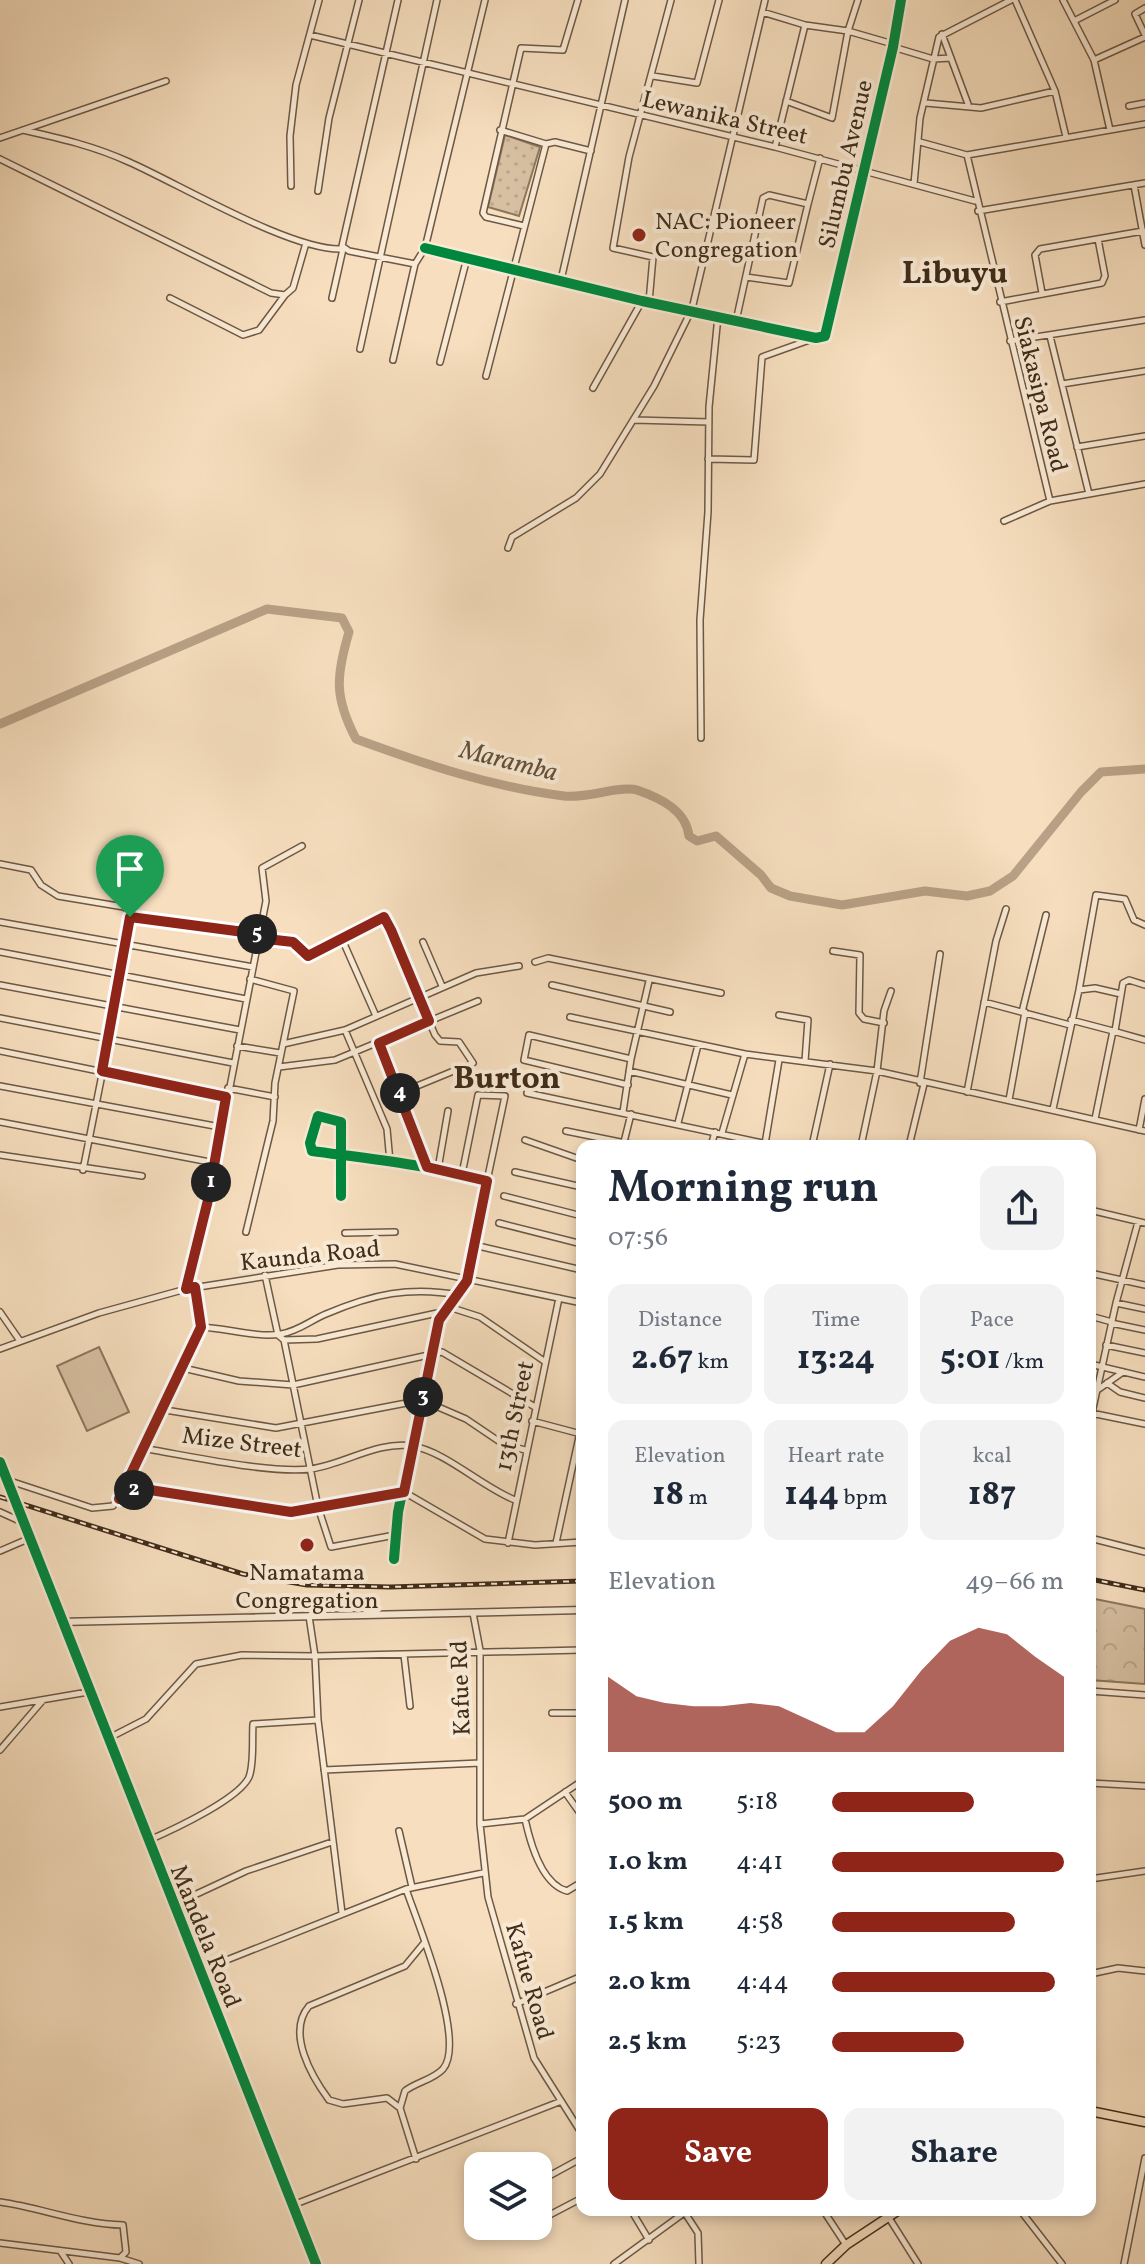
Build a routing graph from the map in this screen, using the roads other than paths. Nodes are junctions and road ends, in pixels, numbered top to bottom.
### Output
1 (319, 0) edge
2 (359, 0) edge
3 (398, 0) edge
4 (437, 0) edge
5 (485, 0) edge
6 (578, 0) edge
7 (625, 0) edge
8 (671, 0) edge
9 (765, 0) edge
10 (858, 0) edge
11 (901, 0) edge
12 (1013, 0) edge
13 (1063, 0) edge
14 (1092, 0) edge
15 (1115, 0) edge
16 (716, 1) edge
17 (1145, 8) edge
18 (1097, 9) junction
19 (762, 12) junction
20 (1074, 21) junction
21 (805, 25) junction
22 (848, 31) junction
23 (942, 33) junction
24 (310, 35) junction
25 (1145, 36) edge
26 (349, 46) junction
27 (893, 46) junction
28 (387, 56) junction
29 (951, 58) junction
30 (933, 59) junction
31 (1094, 60) junction
32 (423, 64) junction
33 (466, 74) junction
34 (653, 76) junction
35 (166, 81) dead end
36 (511, 86) junction
37 (1055, 91) junction
38 (786, 101) junction
39 (926, 103) junction
40 (1145, 103) edge
41 (968, 104) junction
42 (601, 106) junction
43 (1129, 106) dead end
44 (642, 116) junction
45 (1145, 124) edge
46 (23, 130) junction
47 (500, 130) junction
48 (1110, 130) junction
49 (1066, 137) junction
50 (0, 138) edge
51 (731, 138) junction
52 (920, 142) junction
53 (546, 144) junction
54 (775, 147) junction
55 (591, 151) junction
56 (967, 155) junction
57 (820, 158) junction
58 (0, 159) edge
59 (863, 170) junction
60 (1145, 183) edge
61 (914, 184) junction
62 (1134, 185) junction
63 (291, 186) dead end
64 (318, 191) dead end
65 (975, 201) junction
66 (808, 204) junction
67 (978, 211) junction
68 (524, 226) junction
69 (1143, 231) junction
70 (1098, 239) junction
71 (306, 243) junction
72 (1145, 245) edge
73 (425, 248) junction
74 (343, 249) junction
75 (380, 257) junction
76 (467, 258) junction
77 (415, 264) junction
78 (515, 267) junction
79 (746, 277) junction
80 (561, 280) junction
81 (1042, 293) junction
82 (285, 295) junction
83 (170, 298) dead end
84 (332, 298) dead end
85 (645, 301) junction
86 (1000, 302) junction
87 (692, 309) junction
88 (718, 316) junction
89 (1145, 320) edge
90 (736, 321) junction
91 (1050, 336) junction
92 (816, 338) junction
93 (1010, 341) junction
94 (360, 349) dead end
95 (393, 360) dead end
96 (440, 362) dead end
97 (1145, 371) edge
98 (486, 376) dead end
99 (1062, 384) junction
100 (593, 388) dead end
101 (633, 419) junction
102 (709, 422) junction
103 (1145, 436) edge
104 (1077, 447) junction
105 (708, 459) junction
106 (1145, 484) edge
107 (1089, 494) junction
108 (1050, 501) junction
109 (1004, 521) dead end
110 (508, 548) dead end
111 (701, 738) dead end
112 (302, 846) dead end
113 (0, 864) edge
114 (1006, 909) dead end
115 (1046, 915) dead end
116 (130, 917) junction
117 (0, 922) edge
118 (1145, 925) edge
119 (259, 936) junction
120 (342, 939) junction
121 (423, 942) dead end
122 (128, 944) junction
123 (833, 951) dead end
124 (0, 952) edge
125 (940, 954) dead end
126 (535, 962) dead end
127 (519, 966) dead end
128 (253, 967) junction
129 (122, 974) junction
130 (250, 979) junction
131 (649, 981) junction
132 (0, 985) edge
133 (552, 985) dead end
134 (1145, 985) edge
135 (442, 986) junction
136 (1079, 990) junction
137 (891, 991) dead end
138 (721, 993) dead end
139 (1121, 994) junction
140 (419, 997) junction
141 (246, 999) junction
142 (478, 1001) dead end
143 (984, 1002) junction
144 (115, 1007) junction
145 (643, 1007) junction
146 (670, 1012) dead end
147 (1023, 1012) junction
148 (779, 1015) dead end
149 (376, 1016) junction
150 (570, 1017) dead end
151 (0, 1018) edge
152 (429, 1021) junction
153 (1070, 1022) junction
154 (884, 1023) junction
155 (240, 1030) junction
156 (345, 1030) junction
157 (1114, 1031) junction
158 (638, 1032) junction
159 (110, 1040) junction
160 (1145, 1040) edge
161 (379, 1043) junction
162 (283, 1044) junction
163 (698, 1045) junction
164 (237, 1046) junction
165 (0, 1051) edge
166 (280, 1053) junction
167 (354, 1053) junction
168 (745, 1054) junction
169 (631, 1059) junction
170 (779, 1060) junction
171 (805, 1061) junction
172 (233, 1063) junction
173 (830, 1064) junction
174 (279, 1067) junction
175 (102, 1071) junction
176 (629, 1071) junction
177 (877, 1071) junction
178 (686, 1083) junction
179 (922, 1084) junction
180 (628, 1085) junction
181 (0, 1086) edge
182 (228, 1088) junction
183 (967, 1092) junction
184 (400, 1093) junction
185 (527, 1093) dead end
186 (732, 1095) junction
187 (226, 1097) junction
188 (275, 1097) junction
189 (1145, 1099) edge
190 (1009, 1100) junction
191 (96, 1104) junction
192 (1053, 1109) junction
193 (448, 1111) dead end
194 (623, 1112) junction
195 (631, 1114) junction
196 (1095, 1119) junction
197 (0, 1122) edge
198 (678, 1123) junction
199 (220, 1127) junction
200 (566, 1131) dead end
201 (1142, 1131) edge
202 (718, 1133) junction
203 (89, 1138) junction
204 (525, 1140) dead end
205 (606, 1140) edge
206 (625, 1140) edge
207 (714, 1140) edge
208 (748, 1140) edge
209 (766, 1140) edge
210 (813, 1140) edge
211 (862, 1140) edge
212 (910, 1140) edge
213 (0, 1155) edge
214 (339, 1156) junction
215 (576, 1158) edge
216 (390, 1162) junction
217 (215, 1163) junction
218 (427, 1167) junction
219 (438, 1169) junction
220 (83, 1170) junction
221 (515, 1172) dead end
222 (461, 1175) junction
223 (142, 1176) dead end
224 (487, 1181) junction
225 (576, 1186) edge
226 (341, 1196) dead end
227 (504, 1196) dead end
228 (1096, 1212) edge
229 (576, 1214) edge
230 (499, 1223) dead end
231 (1142, 1223) edge
232 (246, 1232) dead end
233 (395, 1232) dead end
234 (345, 1233) dead end
235 (576, 1242) edge
236 (474, 1245) junction
237 (576, 1269) edge
238 (1096, 1274) edge
239 (265, 1275) junction
240 (1122, 1280) junction
241 (467, 1281) junction
242 (1145, 1285) edge
243 (195, 1287) junction
244 (186, 1289) junction
245 (459, 1295) junction
246 (559, 1298) junction
247 (576, 1302) edge
248 (1116, 1303) junction
249 (449, 1307) junction
250 (1145, 1309) edge
251 (0, 1312) edge
252 (442, 1312) junction
253 (1096, 1318) edge
254 (1111, 1323) junction
255 (201, 1327) junction
256 (1145, 1330) edge
257 (278, 1335) junction
258 (284, 1340) junction
259 (20, 1341) junction
260 (1106, 1345) junction
261 (0, 1349) edge
262 (432, 1352) junction
263 (1145, 1353) edge
264 (544, 1361) junction
265 (1096, 1366) edge
266 (1101, 1367) junction
267 (183, 1368) junction
268 (1123, 1372) junction
269 (1145, 1377) edge
270 (1107, 1383) junction
271 (293, 1385) junction
272 (1096, 1392) joint
273 (1145, 1398) edge
274 (422, 1400) junction
275 (535, 1407) junction
276 (159, 1409) junction
277 (1096, 1414) edge
278 (532, 1421) junction
279 (1145, 1424) edge
280 (301, 1425) junction
281 (576, 1433) edge
282 (411, 1445) junction
283 (141, 1448) junction
284 (525, 1450) junction
285 (576, 1456) edge
286 (0, 1462) edge
287 (311, 1469) junction
288 (7, 1480) junction
289 (404, 1492) junction
290 (119, 1499) junction
291 (515, 1500) junction
292 (318, 1507) junction
293 (0, 1512) edge
294 (22, 1522) junction
295 (395, 1535) junction
296 (28, 1539) junction
297 (1096, 1540) edge
298 (576, 1542) edge
299 (508, 1543) junction
300 (556, 1543) junction
301 (0, 1551) edge
302 (1145, 1552) edge
303 (394, 1559) dead end
304 (576, 1610) edge
305 (473, 1613) junction
306 (309, 1616) junction
307 (60, 1622) junction
308 (480, 1650) junction
309 (576, 1650) edge
310 (404, 1655) junction
311 (315, 1656) junction
312 (1096, 1691) edge
313 (88, 1692) junction
314 (1145, 1695) edge
315 (44, 1700) junction
316 (410, 1706) dead end
317 (0, 1707) edge
318 (552, 1713) dead end
319 (576, 1713) edge
320 (318, 1720) junction
321 (107, 1739) junction
322 (0, 1750) edge
323 (480, 1763) junction
324 (324, 1770) junction
325 (1096, 1783) edge
326 (576, 1785) edge
327 (1145, 1786) edge
328 (565, 1792) junction
329 (576, 1808) edge
330 (525, 1819) junction
331 (480, 1824) junction
332 (399, 1831) dead end
333 (147, 1841) junction
334 (332, 1842) junction
335 (1145, 1871) edge
336 (483, 1873) junction
337 (1096, 1878) edge
338 (576, 1886) edge
339 (409, 1888) junction
340 (173, 1905) junction
341 (342, 1913) junction
342 (424, 1943) junction
343 (199, 1971) junction
344 (1145, 1971) edge
345 (1096, 1973) edge
346 (576, 1979) edge
347 (516, 2004) junction
348 (559, 2102) junction
349 (400, 2108) junction
350 (1096, 2112) edge
351 (1145, 2122) edge
352 (576, 2126) edge
353 (1145, 2158) edge
354 (416, 2159) junction
355 (576, 2161) edge
356 (552, 2174) edge
357 (576, 2201) edge
358 (0, 2202) edge
359 (293, 2205) junction
360 (1135, 2210) junction
361 (1145, 2212) edge
362 (552, 2214) edge
363 (635, 2216) edge
364 (681, 2216) edge
365 (688, 2216) edge
366 (827, 2216) edge
367 (1025, 2216) edge
368 (888, 2217) joint
369 (649, 2240) junction
370 (0, 2243) edge
371 (846, 2245) junction
372 (61, 2252) junction
373 (120, 2258) junction
374 (69, 2264) edge
375 (139, 2264) edge
376 (316, 2264) edge
377 (614, 2264) edge
378 (699, 2264) edge
379 (826, 2264) edge
380 (918, 2264) edge
381 (1062, 2264) edge
382 (1124, 2264) edge

1 - 24 street
2 - 26 street
3 - 28 street
4 - 32 street
5 - 33 street
6 - 36 street
7 - 42 street
8 - 34 street
9 - 19 street
10 - 22 street
11 - 27 street, Silumbu Avenue
12 - 23 street
12 - 37 street
13 - 20 street
14 - 18 street
15 - 18 street
16 - 34 street
17 - 25 street
18 - 20 street
19 - 21 street
19 - 51 street
20 - 31 street
21 - 22 street
21 - 38 street
22 - 27 street
22 - 38 street
23 - 29 street
23 - 30 street
24 - 26 street, Lewanika Street
24 - 63 street
25 - 31 street
26 - 28 street, Lewanika Street
26 - 64 street
27 - 30 street
27 - 59 street, Silumbu Avenue
28 - 32 street, Lewanika Street
28 - 74 street
29 - 30 street
29 - 41 street
30 - 39 street
31 - 48 street
32 - 33 street, Lewanika Street
32 - 75 street
33 - 36 street, Lewanika Street
33 - 73 street
34 - 44 street
35 - 46 street
36 - 42 street, Lewanika Street
36 - 47 street
37 - 41 street
37 - 49 street
38 - 54 street
39 - 41 street
39 - 52 street
40 - 43 street
42 - 44 street, Lewanika Street
42 - 55 street
44 - 51 street, Lewanika Street
44 - 85 street
45 - 48 street
46 - 50 street
46 - 71 street
47 - 53 street
47 - 68 street
48 - 49 street
49 - 56 street
51 - 54 street, Lewanika Street
51 - 87 street
52 - 56 street
52 - 61 street
53 - 55 street
53 - 68 street
54 - 57 street, Lewanika Street
55 - 80 street
56 - 65 street, Siakasipa Road
57 - 59 street, Lewanika Street
57 - 66 street
58 - 82 street
59 - 61 street, Lewanika Street
59 - 92 street, Silumbu Avenue
60 - 62 street
61 - 65 street, Lewanika Street
62 - 67 street
62 - 69 street
65 - 67 street, Siakasipa Road
66 - 79 street
66 - 79 street
67 - 86 street, Siakasipa Road
68 - 78 street
69 - 70 street
69 - 72 street
70 - 81 street
70 - 81 street
71 - 74 street
71 - 82 street
73 - 76 street
73 - 77 street
74 - 75 street
74 - 84 street
75 - 77 street
75 - 94 street
76 - 78 street
76 - 96 street
77 - 95 street
78 - 80 street
78 - 98 street
79 - 90 street
80 - 85 street
81 - 86 street
82 - 83 street
85 - 87 street
85 - 100 street
86 - 93 street, Siakasipa Road
87 - 88 street
87 - 101 street
88 - 90 street
88 - 102 street
89 - 91 street
90 - 92 street
91 - 93 street
91 - 99 street
92 - 105 street
93 - 108 street, Siakasipa Road
97 - 99 street
99 - 104 street
101 - 102 street
101 - 110 street
102 - 105 street
103 - 104 street
104 - 107 street
105 - 111 street
106 - 107 street
107 - 108 street
108 - 109 street
112 - 119 street
113 - 116 street
114 - 143 street
115 - 147 street
116 - 119 street
116 - 122 street
117 - 122 street
118 - 136 street
119 - 120 street
119 - 128 street
120 - 140 street
120 - 149 street
121 - 135 street
122 - 128 street
122 - 129 street
123 - 154 street
124 - 129 street
125 - 179 street
126 - 131 street
127 - 135 street
128 - 130 street
129 - 141 street
129 - 144 street
130 - 141 street
130 - 162 street
131 - 138 street
131 - 145 street
132 - 144 street
133 - 145 street
134 - 139 street
135 - 140 street
136 - 139 street
136 - 153 street
137 - 154 street
139 - 157 street
140 - 149 street
140 - 152 street
141 - 155 street
142 - 152 street
143 - 147 street
143 - 183 street
144 - 155 street
144 - 159 street
145 - 146 street
145 - 158 street
147 - 153 street
147 - 190 street
148 - 171 street
149 - 156 street
150 - 158 street
151 - 159 street
152 - 161 street
152 - 184 street
153 - 157 street
153 - 192 street
154 - 177 street
155 - 164 street
156 - 162 street
156 - 167 street
157 - 160 street
157 - 196 street
158 - 163 street
158 - 169 street
159 - 172 street
159 - 175 street
161 - 167 street
161 - 184 street
162 - 166 street
163 - 168 street
163 - 178 street
164 - 166 street
164 - 172 street
165 - 175 street
166 - 174 street
167 - 174 street
167 - 216 street
168 - 170 street
168 - 186 street
169 - 176 street
169 - 180 street
170 - 171 street
170 - 209 street
171 - 173 street
172 - 182 street
173 - 177 street
173 - 210 street
174 - 188 street
175 - 187 street
175 - 191 street
176 - 178 street
176 - 180 street
177 - 179 street
177 - 211 street
178 - 186 street
178 - 198 street
179 - 183 street
179 - 212 street
180 - 194 street
181 - 191 street
182 - 187 street
182 - 188 street
183 - 190 street
184 - 218 street
185 - 194 street
186 - 202 street
187 - 199 street
188 - 232 street
189 - 201 street
190 - 192 street
191 - 199 street
191 - 203 street
192 - 196 street
193 - 219 street
194 - 195 street
195 - 198 street
195 - 206 street
196 - 201 street
197 - 203 street
198 - 202 street
199 - 217 street
200 - 205 street
202 - 207 street
202 - 208 street
203 - 217 street
203 - 220 street
204 - 215 street
213 - 220 street
214 - 214 street
214 - 216 street
214 - 226 street
216 - 218 street
217 - 244 street
218 - 219 street
219 - 222 street
220 - 223 street
221 - 225 street
222 - 224 street
222 - 224 street
224 - 236 street
227 - 229 street
228 - 231 street
230 - 235 street
231 - 240 street
233 - 234 street
236 - 237 street
236 - 241 street
238 - 240 street
239 - 241 street, Kaunda Road
239 - 243 street, Kaunda Road
239 - 257 street
240 - 242 street
240 - 248 street
241 - 245 street
241 - 246 street, Kaunda Road
243 - 244 street, Kaunda Road
243 - 255 street
244 - 259 street, Kaunda Road
245 - 249 street
245 - 257 street
246 - 247 street, Kaunda Road
246 - 264 street, 13th Street
248 - 250 street
248 - 254 street
249 - 252 street
249 - 264 street
251 - 259 street
252 - 258 street
252 - 262 street
253 - 254 street
254 - 256 street
254 - 260 street
255 - 257 street
255 - 267 street
257 - 258 street
258 - 271 street
259 - 261 street, Kaunda Road
260 - 263 street
260 - 266 street
262 - 271 street
262 - 274 street
262 - 275 street
264 - 275 street, 13th Street
265 - 266 street
266 - 268 street
266 - 272 street
267 - 271 street
267 - 276 street
268 - 269 street
268 - 270 street
270 - 272 street
270 - 273 street
271 - 280 street
274 - 280 street
274 - 282 street
274 - 284 street
275 - 278 street, 13th Street
276 - 280 street
276 - 283 street
277 - 279 street
278 - 281 street
278 - 284 street, 13th Street
280 - 287 street
282 - 287 street, Mize Street
282 - 289 street
282 - 291 street
283 - 287 street, Mize Street
283 - 290 street
284 - 291 street, 13th Street
285 - 300 street
286 - 288 street
287 - 292 street
288 - 290 street
288 - 294 street
289 - 292 street
289 - 295 street
289 - 299 street
290 - 292 street
291 - 299 street, 13th Street
292 - 295 street
293 - 294 street
294 - 296 street
295 - 303 street
296 - 301 street
296 - 307 street
297 - 302 street
298 - 300 street
299 - 300 street
304 - 305 street
305 - 306 street
305 - 308 street, Kafue Rd
306 - 307 street
306 - 311 street
307 - 313 street, Mandela Road
308 - 309 street
308 - 310 street
308 - 323 street, Kafue Rd
310 - 311 street
310 - 316 street
311 - 320 street
311 - 321 street
312 - 314 street
313 - 315 street
313 - 321 street, Mandela Road
315 - 317 street
315 - 322 street
318 - 319 street
320 - 324 street
320 - 333 street
321 - 333 street, Mandela Road
323 - 324 street
323 - 331 street, Kafue Rd
324 - 334 street
325 - 327 street
326 - 328 street
328 - 329 street
328 - 330 street
330 - 331 street
330 - 338 street
331 - 336 street, Kafue Road
332 - 339 street
333 - 340 street, Mandela Road
334 - 340 street
334 - 341 street
335 - 337 street
336 - 339 street
336 - 347 street, Kafue Road
339 - 341 street
339 - 342 street
340 - 343 street, Mandela Road
341 - 343 street
342 - 349 street
342 - 349 street
343 - 359 street, Mandela Road
344 - 345 street
346 - 347 street
347 - 348 street, Kafue Road
348 - 352 street, Kafue Road
348 - 354 street
349 - 354 street
350 - 351 highway
353 - 360 street
354 - 359 street
355 - 356 street
357 - 362 street
358 - 373 street
359 - 376 street, Mandela Road
360 - 361 street
360 - 382 street
363 - 369 street
364 - 369 street
365 - 378 street
366 - 371 street
367 - 381 street
368 - 371 highway
368 - 380 street
369 - 377 street
370 - 372 street
371 - 379 highway
372 - 373 street
372 - 374 street
373 - 375 street

